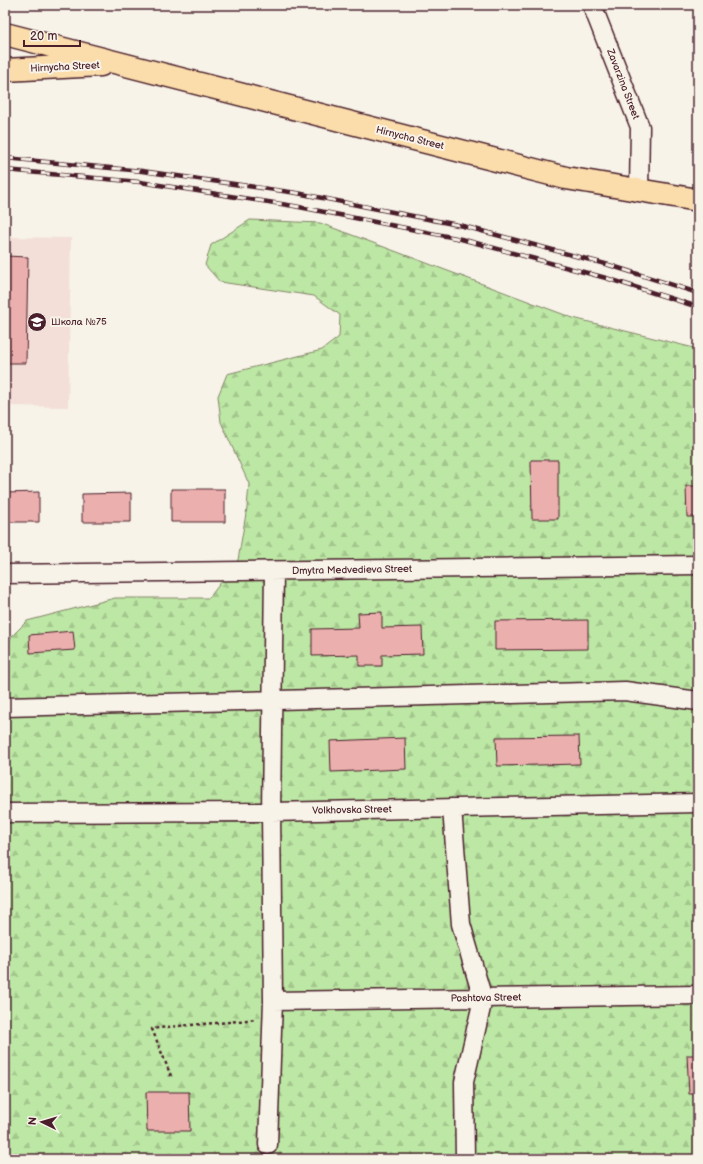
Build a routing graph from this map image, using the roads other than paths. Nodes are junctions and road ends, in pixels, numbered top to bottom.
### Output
1 (592, 5) edge
2 (5, 34) edge
3 (124, 64) junction
4 (5, 70) edge
5 (639, 191) junction
6 (698, 200) edge
7 (698, 565) edge
8 (274, 571) junction
9 (5, 574) edge
10 (272, 700) junction
11 (698, 701) edge
12 (5, 707) edge
13 (698, 803) edge
14 (452, 808) junction
15 (271, 812) junction
16 (5, 813) edge
17 (698, 995) edge
18 (483, 998) junction
19 (273, 1009) junction
20 (268, 1145) dead end
21 (465, 1159) edge

1 - 5 street, Zavarzina Street
2 - 3 main road, Hirnycha Street
3 - 4 main road, Hirnycha Street
3 - 5 main road, Hirnycha Street
5 - 6 main road, Hirnycha Street
7 - 8 street, Dmytra Medvedieva Street
8 - 9 street, Dmytra Medvedieva Street
8 - 10 street
10 - 11 street
10 - 12 street
10 - 15 street
13 - 14 street, Volkhovska Street
14 - 15 street, Volkhovska Street
14 - 18 street
15 - 16 street, Volkhovska Street
15 - 19 street
17 - 18 street, Poshtova Street
18 - 19 street, Poshtova Street
18 - 21 street
19 - 20 street

